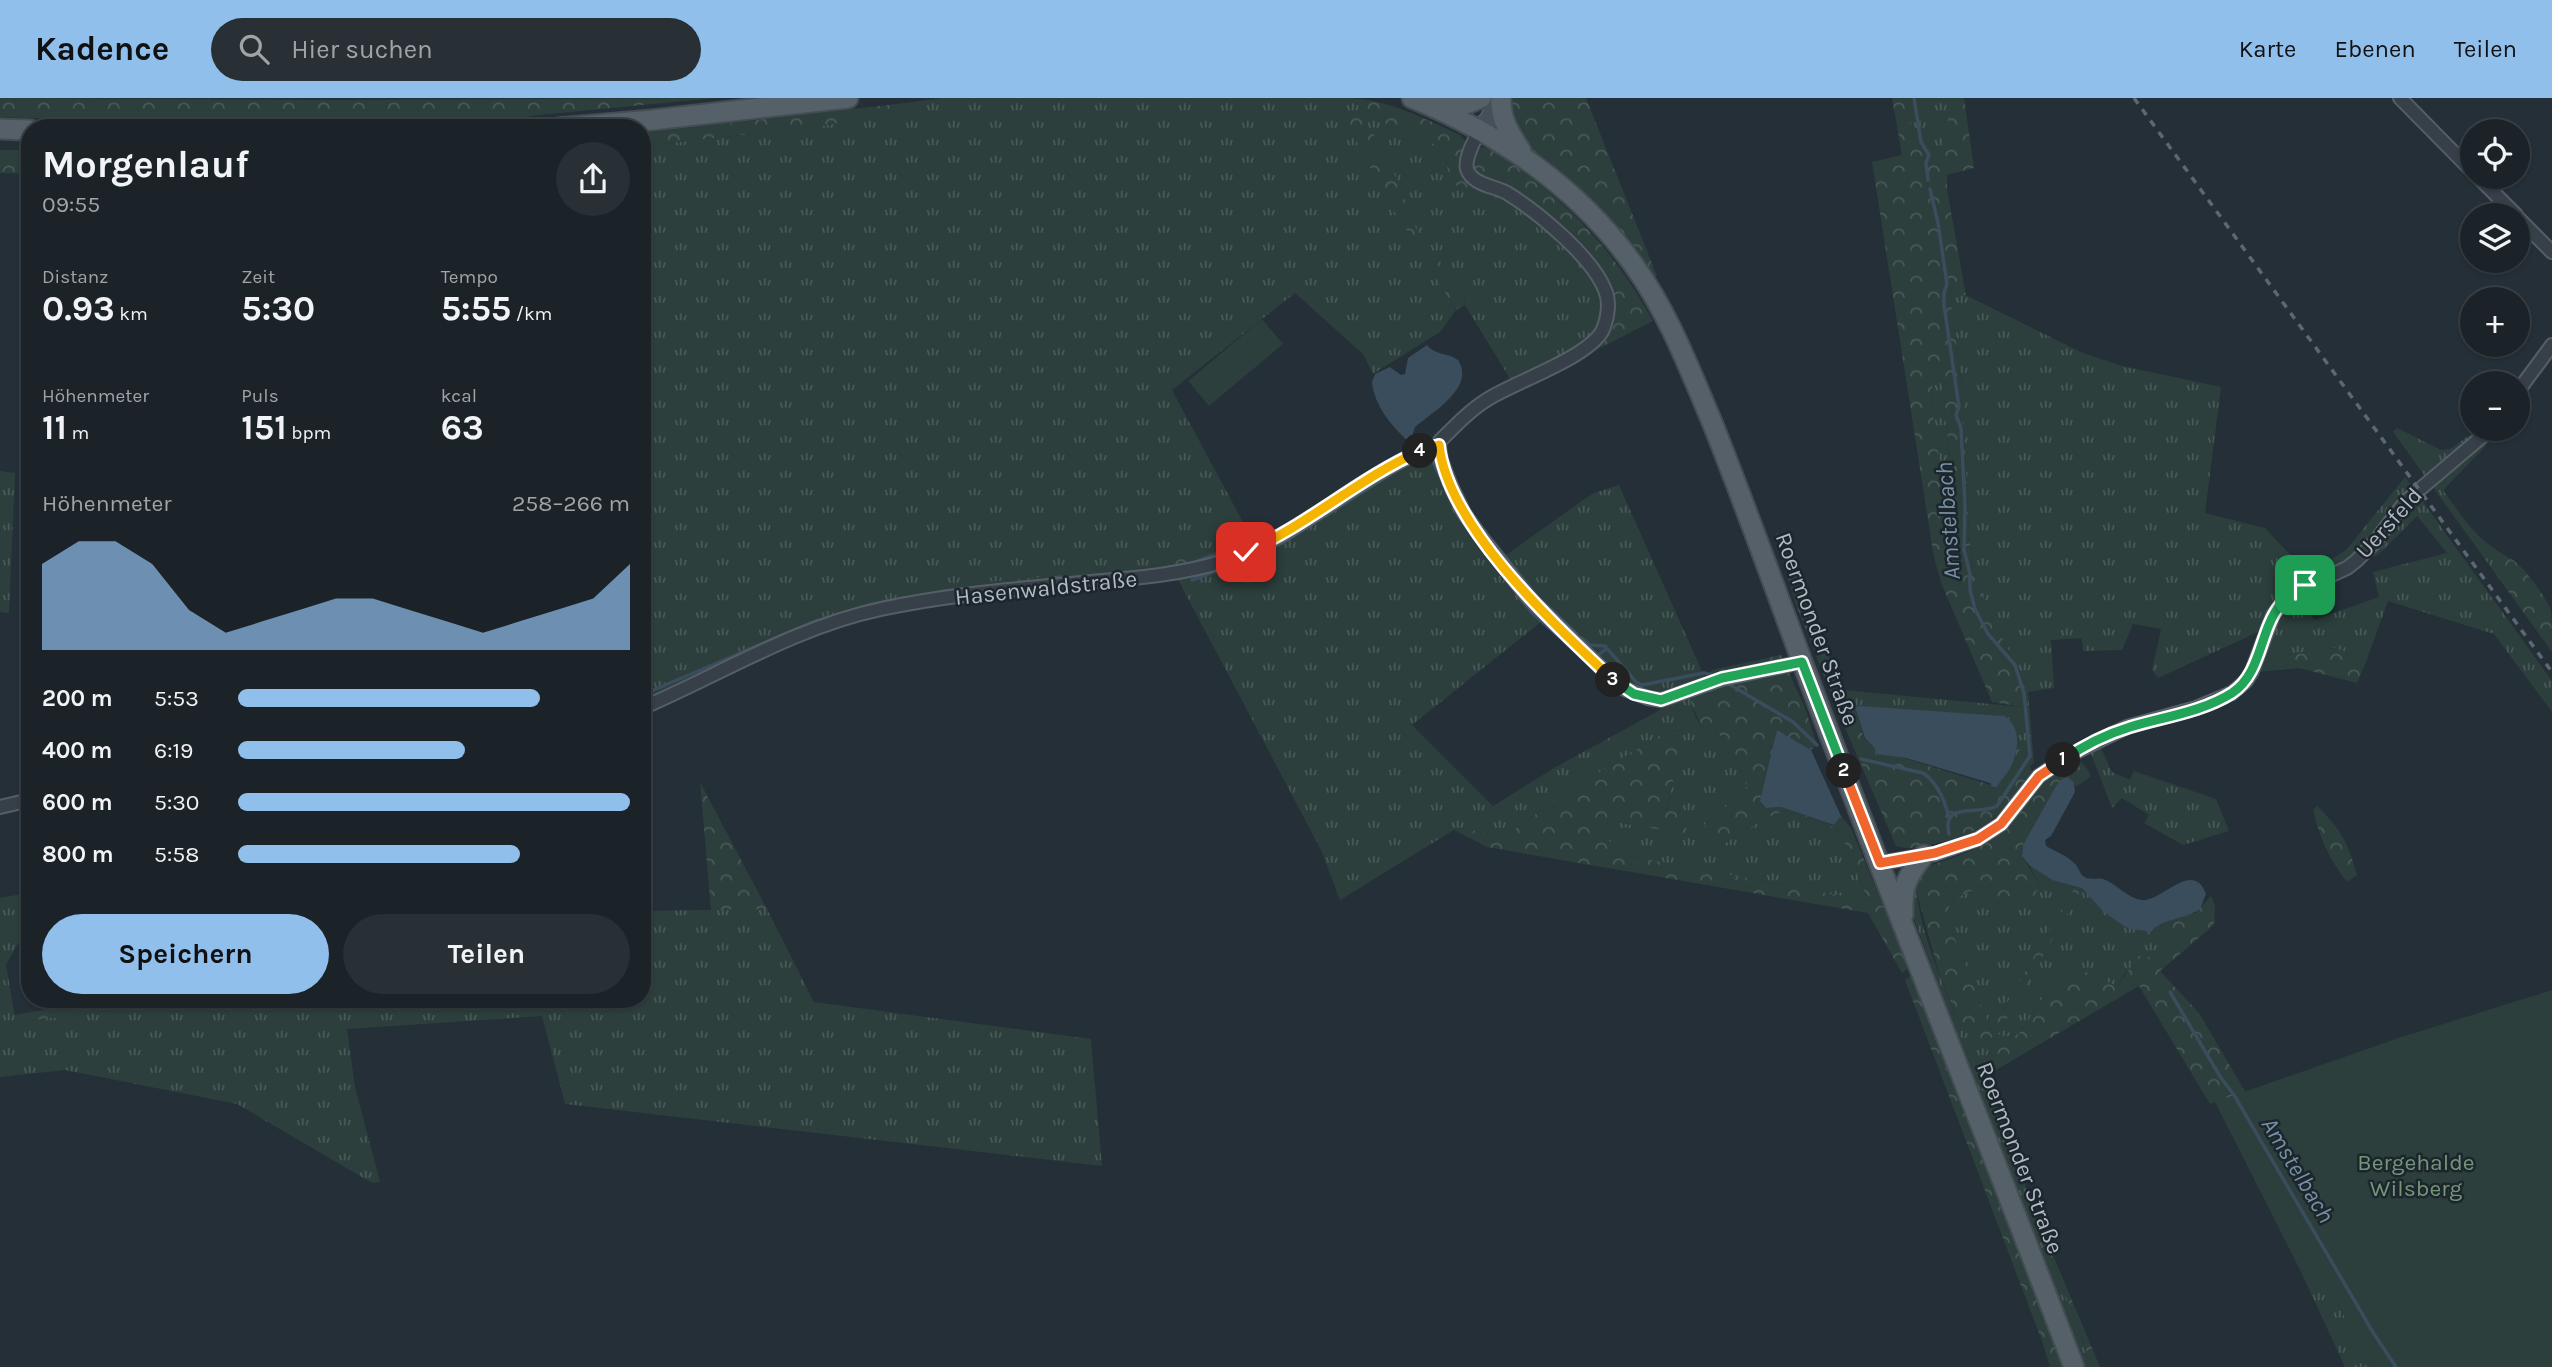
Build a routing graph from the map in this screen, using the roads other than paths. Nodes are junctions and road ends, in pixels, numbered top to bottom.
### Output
1 (848, 98) edge
2 (1412, 98) edge
3 (1481, 98) edge
4 (1488, 98) edge
5 (1500, 98) edge
6 (2400, 98) edge
7 (1435, 108) junction
8 (651, 121) edge
9 (0, 129) edge
10 (1479, 129) junction
11 (21, 130) edge
12 (1525, 158) junction
13 (2460, 159) edge
14 (2490, 189) edge
15 (2503, 203) edge
16 (2530, 230) edge
17 (2552, 252) edge
18 (2552, 345) edge
19 (2530, 375) edge
20 (2476, 441) edge
21 (1439, 445) junction
22 (1802, 662) junction
23 (651, 704) edge
24 (21, 802) edge
25 (0, 807) edge
26 (1924, 855) junction
27 (1880, 863) junction
28 (1903, 923) junction
29 (2074, 1367) edge

1 - 8 main road
2 - 7 main road, Roermonder Straße
3 - 7 main road
4 - 10 main road
5 - 10 main road
5 - 12 main road
6 - 13 street
7 - 10 main road, Roermonder Straße
9 - 11 main road
10 - 12 main road, Roermonder Straße
10 - 21 street
12 - 22 main road, Roermonder Straße
14 - 15 street
16 - 17 street
18 - 19 street
20 - 26 street, Uersfeld
21 - 22 street
21 - 23 street, Hasenwaldstraße
22 - 27 main road, Roermonder Straße
24 - 25 street
26 - 27 street, Uersfeld
26 - 28 main road
27 - 28 main road, Roermonder Straße
28 - 29 main road, Roermonder Straße

